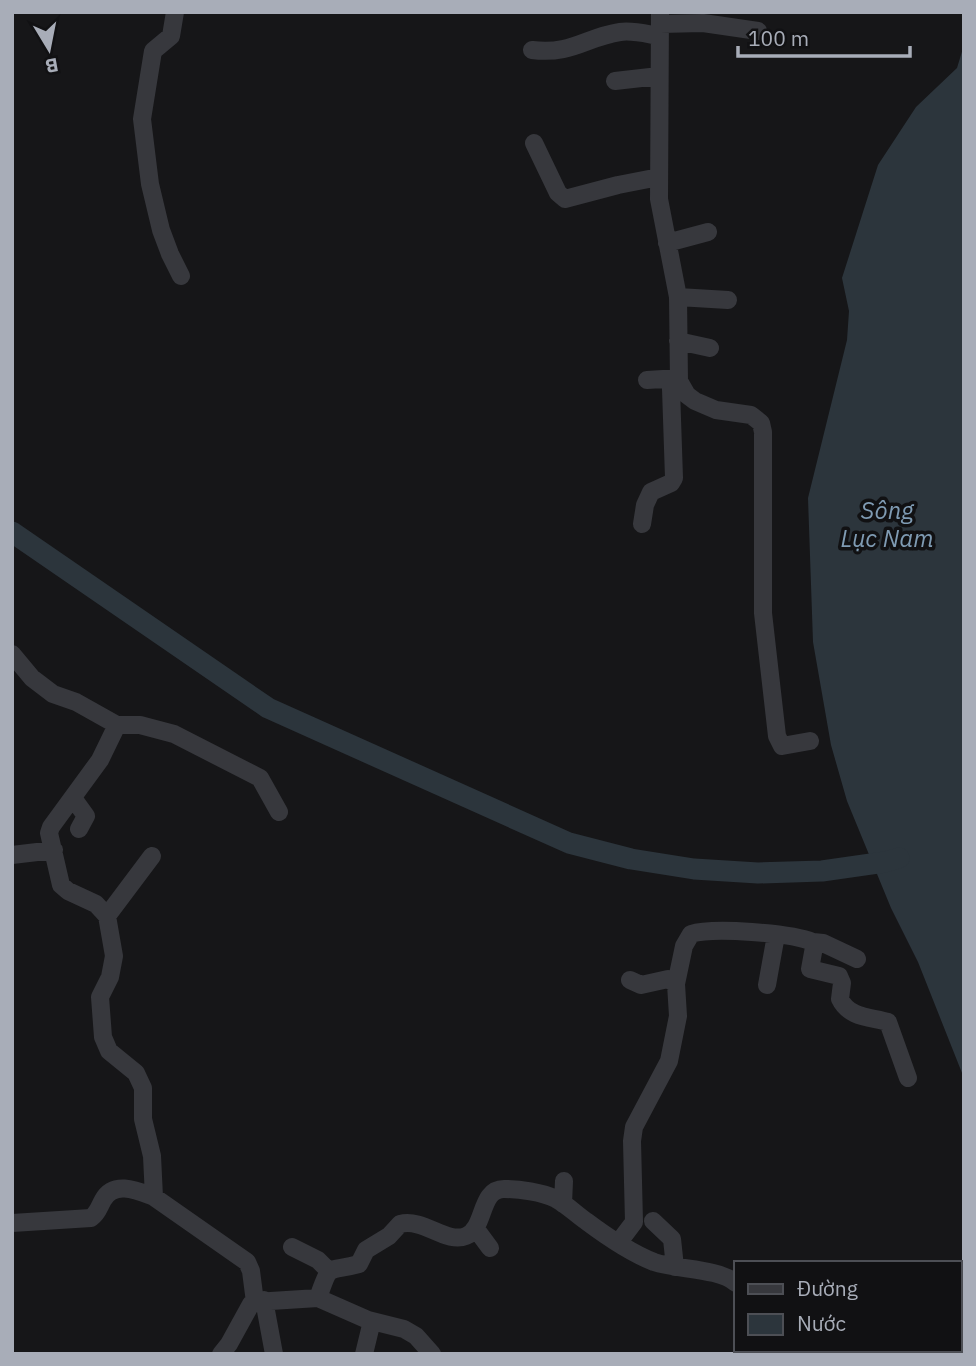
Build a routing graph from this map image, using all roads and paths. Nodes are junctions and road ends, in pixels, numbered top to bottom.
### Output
1 (175, 12) edge
2 (660, 24) edge
3 (758, 32) dead end
4 (532, 50) dead end
5 (659, 76) junction
6 (615, 80) dead end
7 (534, 143) dead end
8 (659, 177) junction
9 (708, 232) dead end
10 (667, 243) junction
11 (181, 276) dead end
12 (678, 298) junction
13 (728, 300) dead end
14 (678, 341) junction
15 (710, 348) dead end
16 (679, 379) junction
17 (647, 380) dead end
18 (642, 524) dead end
19 (12, 654) edge
20 (117, 726) junction
21 (810, 741) dead end
22 (73, 798) junction
23 (279, 812) dead end
24 (79, 829) dead end
25 (54, 850) junction
26 (12, 855) edge
27 (152, 856) dead end
28 (107, 916) junction
29 (776, 935) junction
30 (813, 942) junction
31 (857, 959) dead end
32 (630, 980) dead end
33 (676, 984) junction
34 (766, 985) dead end
35 (908, 1078) dead end
36 (564, 1181) dead end
37 (154, 1197) junction
38 (564, 1204) junction
39 (653, 1221) dead end
40 (12, 1223) edge
41 (475, 1229) junction
42 (619, 1242) junction
43 (292, 1247) dead end
44 (490, 1248) dead end
45 (676, 1267) junction
46 (329, 1271) junction
47 (734, 1282) edge
48 (318, 1298) junction
49 (260, 1301) junction
50 (372, 1321) junction
51 (227, 1351) edge
52 (274, 1354) edge
53 (364, 1354) edge
54 (432, 1354) edge

1 - 11 street
2 - 3 street
2 - 4 street
2 - 5 street
5 - 6 street
5 - 8 street
7 - 8 street
8 - 10 street
9 - 10 street
10 - 12 street
12 - 13 street
12 - 14 street
14 - 15 street
14 - 16 street
16 - 17 street
16 - 18 street
16 - 21 street
19 - 20 street
20 - 22 street
20 - 23 street
22 - 24 street
22 - 25 street
25 - 26 street
25 - 28 street
27 - 28 street
28 - 37 street
29 - 30 street
29 - 33 street
29 - 34 street
30 - 31 street
30 - 35 street
32 - 33 street
33 - 42 street
36 - 38 street
37 - 40 street
37 - 49 street
38 - 41 street
38 - 42 street
39 - 45 street
41 - 44 street
41 - 46 street
42 - 45 street
43 - 46 street
45 - 47 street
46 - 48 street
48 - 49 street
48 - 50 street
49 - 51 street
49 - 52 street
50 - 53 street
50 - 54 street

